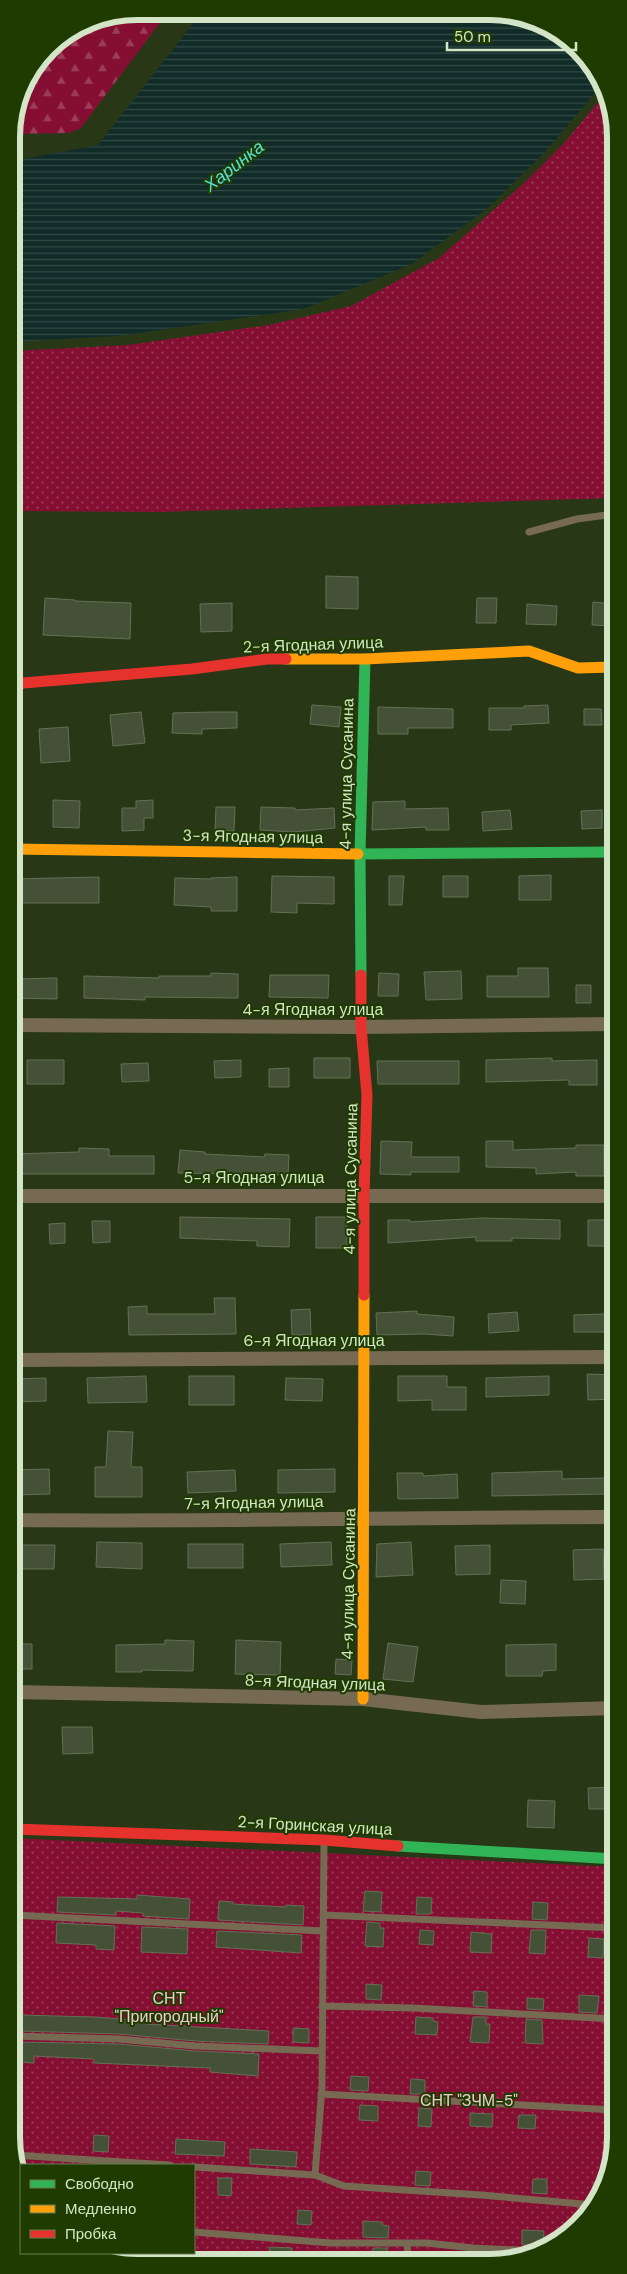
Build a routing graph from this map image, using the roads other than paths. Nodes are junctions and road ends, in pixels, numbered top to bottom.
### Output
1 (607, 515) edge
2 (529, 532) dead end
3 (365, 659) junction
4 (607, 667) edge
5 (20, 683) edge
6 (20, 849) edge
7 (607, 852) edge
8 (360, 854) junction
9 (607, 1024) edge
10 (20, 1025) edge
11 (361, 1027) junction
12 (364, 1195) junction
13 (20, 1196) edge
14 (607, 1196) edge
15 (365, 1357) junction
16 (607, 1357) edge
17 (20, 1360) edge
18 (607, 1517) edge
19 (365, 1518) junction
20 (20, 1520) edge
21 (20, 1692) edge
22 (363, 1699) junction
23 (607, 1708) edge
24 (20, 1829) edge
25 (324, 1840) junction
26 (607, 1859) edge
27 (20, 1915) edge
28 (324, 1915) junction
29 (607, 1928) edge
30 (323, 1931) junction
31 (322, 2006) junction
32 (607, 2019) edge
33 (20, 2036) edge
34 (321, 2050) junction
35 (321, 2094) junction
36 (607, 2110) edge
37 (21, 2155) edge
38 (154, 2164) edge
39 (195, 2167) edge
40 (316, 2174) junction
41 (585, 2204) edge
42 (195, 2232) edge
43 (407, 2243) junction
44 (521, 2250) edge
45 (408, 2254) edge

1 - 2 lane
3 - 4 street, 2-я Ягодная улица
3 - 5 street, 2-я Ягодная улица
3 - 8 street, 4-я улица Сусанина
6 - 8 street, 3-я Ягодная улица
7 - 8 street, 3-я Ягодная улица
8 - 11 street, 4-я улица Сусанина
9 - 11 street, 4-я Ягодная улица
10 - 11 street, 4-я Ягодная улица
11 - 12 street, 4-я улица Сусанина
12 - 13 street, 5-я Ягодная улица
12 - 14 street, 5-я Ягодная улица
12 - 15 street, 4-я улица Сусанина
15 - 16 street, 6-я Ягодная улица
15 - 17 street, 6-я Ягодная улица
15 - 19 street, 4-я улица Сусанина
18 - 19 street, 7-я Ягодная улица
19 - 20 street, 7-я Ягодная улица
19 - 22 street, 4-я улица Сусанина
21 - 22 street, 8-я Ягодная улица
22 - 23 street, 8-я Ягодная улица
24 - 25 street, 2-я Горинская улица
25 - 26 street, 2-я Горинская улица
25 - 28 lane
27 - 30 lane
28 - 29 lane
28 - 30 lane
30 - 31 lane
31 - 32 lane
31 - 34 lane
33 - 34 lane
34 - 35 lane
35 - 36 lane
35 - 40 lane
37 - 38 lane
39 - 40 lane
40 - 41 lane
42 - 43 lane
43 - 44 lane
43 - 45 lane

